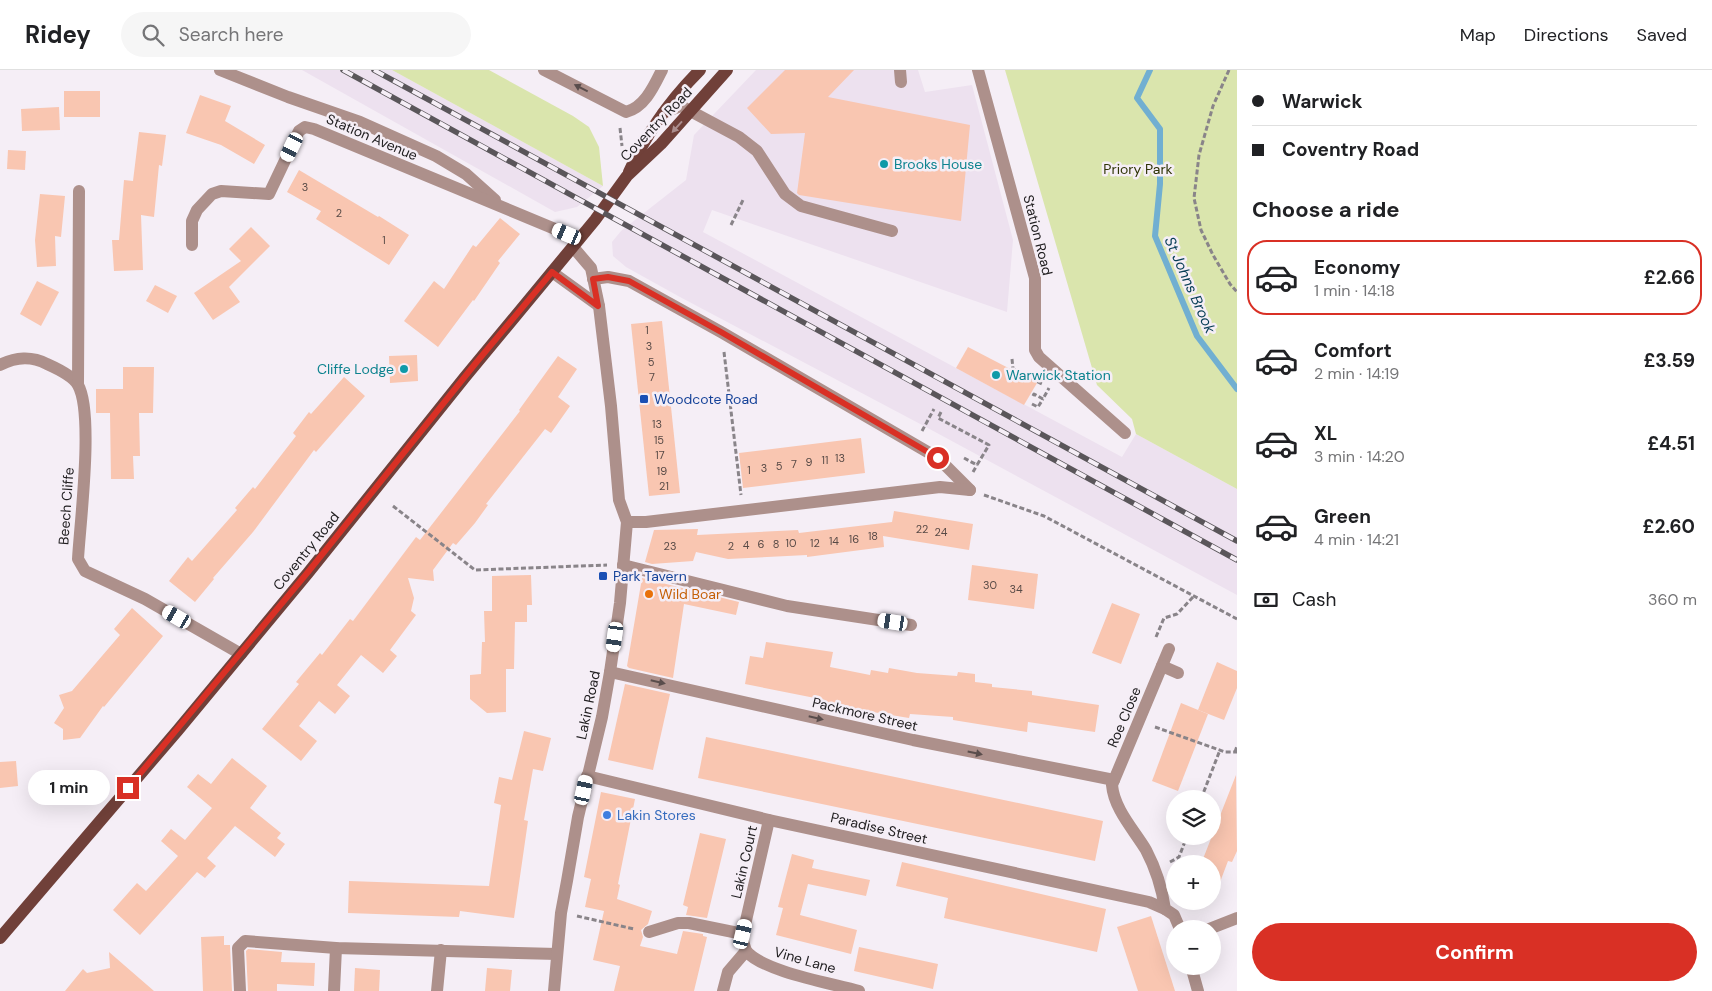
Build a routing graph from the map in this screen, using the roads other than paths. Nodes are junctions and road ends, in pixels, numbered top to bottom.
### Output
1 (220, 70) edge
2 (544, 70) edge
3 (662, 70) edge
4 (700, 70) edge
5 (727, 70) edge
6 (978, 70) edge
7 (691, 111) junction
8 (663, 113) junction
9 (627, 176) junction
10 (79, 191) dead end
11 (505, 208) junction
12 (892, 231) dead end
13 (576, 243) junction
14 (192, 245) dead end
15 (552, 272) junction
16 (593, 279) junction
17 (598, 306) junction
18 (0, 365) edge
19 (78, 384) junction
20 (1125, 433) dead end
21 (627, 522) junction
22 (623, 566) junction
23 (911, 625) dead end
24 (1169, 649) road end
25 (241, 654) junction
26 (1162, 666) junction
27 (610, 672) junction
28 (1178, 672) dead end
29 (587, 776) junction
30 (1114, 780) junction
31 (769, 820) junction
32 (1165, 909) junction
33 (1237, 918) edge
34 (1176, 920) edge
35 (1221, 924) edge
36 (650, 932) road end
37 (743, 934) junction
38 (0, 938) edge
39 (336, 948) junction
40 (441, 950) junction
41 (746, 951) junction
42 (557, 954) junction
43 (1194, 975) edge
44 (240, 991) edge
45 (334, 991) edge
46 (437, 991) edge
47 (554, 991) edge
48 (723, 991) edge
49 (859, 991) edge
50 (1198, 991) edge

1 - 11 street
3 -> 2 street
4 - 8 main road, Coventry Road
5 - 7 main road, Coventry Road
6 - 20 street, Station Road
7 - 8 street
7 -> 9 main road, Coventry Road
7 - 12 street
8 - 9 main road, Coventry Road
9 - 13 main road, Coventry Road
10 - 19 street, Beech Cliffe
11 - 13 street, Station Avenue
11 - 14 street, Station Avenue
13 - 15 main road, Coventry Road
13 - 16 street, Lakin Road
15 - 17 street
15 - 25 main road, Coventry Road
16 - 17 street, Lakin Road
16 - 21 street
17 - 21 street, Lakin Road
18 - 19 street
19 - 25 street, Beech Cliffe
21 - 22 street, Lakin Road
22 - 23 street
22 - 27 street, Lakin Road
24 - 26 street, Roe Close
25 - 38 main road, Coventry Road
26 - 28 street
26 - 30 street, Roe Close
27 - 29 street, Lakin Road
27 -> 30 street, Packmore Street
29 - 31 street, Paradise Street
29 - 42 street, Lakin Road
30 - 32 street
31 - 32 street, Paradise Street
31 - 37 street, Lakin Court
32 - 34 street
33 - 35 street
36 - 37 street
37 - 41 street, Lakin Court
39 - 40 street
39 - 44 street
39 - 45 street
40 - 42 street
40 - 46 street
41 - 48 street
41 - 49 street, Vine Lane
42 - 47 street, Lakin Road
43 - 50 street

